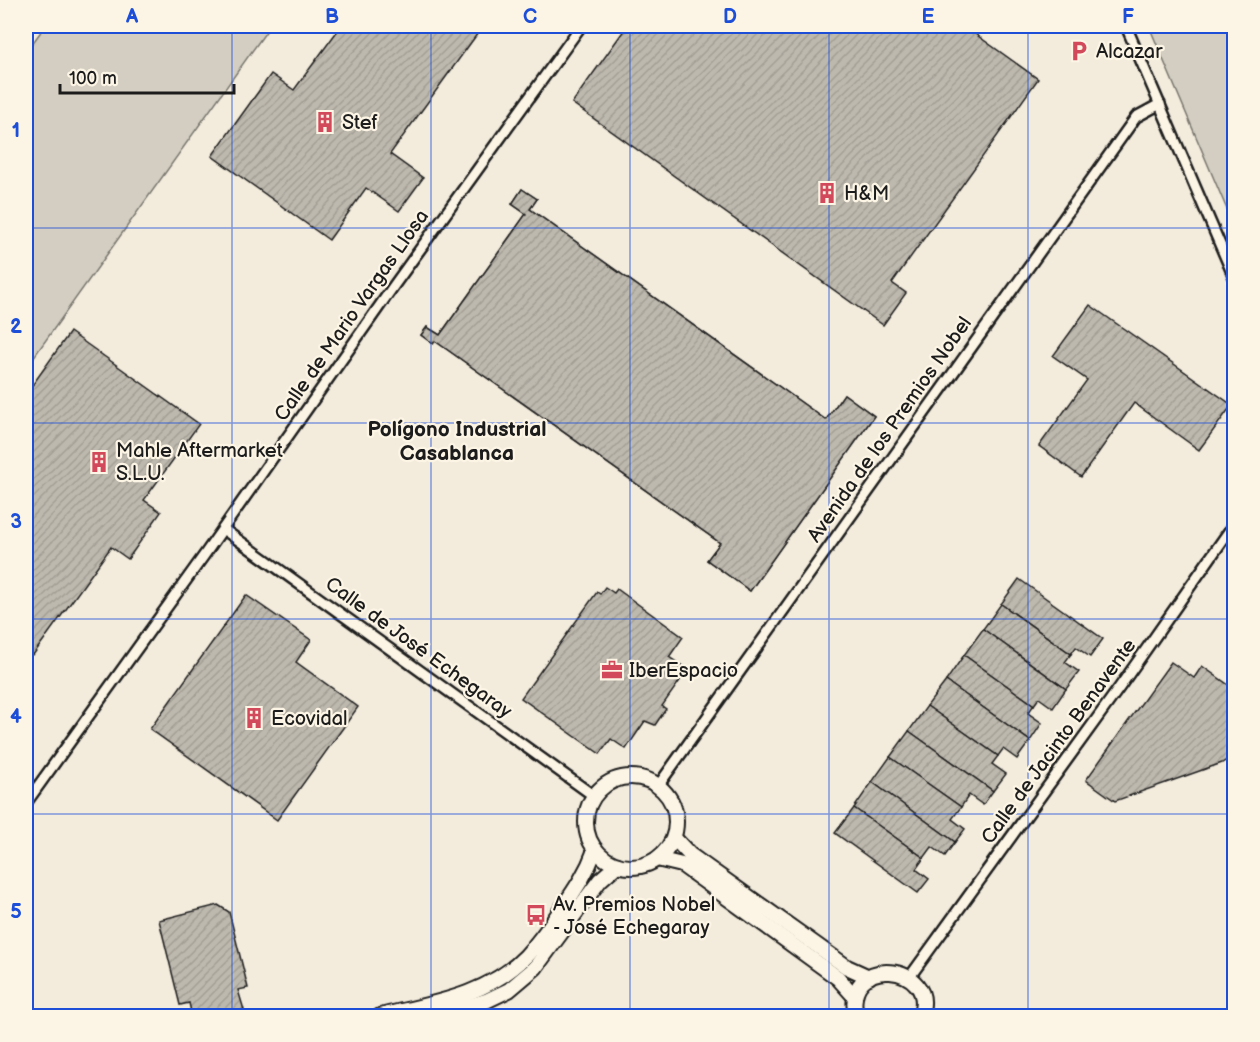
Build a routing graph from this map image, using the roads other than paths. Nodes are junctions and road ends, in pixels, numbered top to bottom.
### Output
1 (581, 26) edge
2 (1126, 26) edge
3 (1160, 104) junction
4 (1234, 277) edge
5 (1234, 524) edge
6 (223, 529) junction
7 (658, 786) junction
8 (594, 796) junction
9 (26, 803) edge
10 (674, 838) junction
11 (595, 850) junction
12 (657, 859) junction
13 (617, 865) junction
14 (869, 977) junction
15 (909, 978) junction
16 (855, 997) junction
17 (380, 1017) edge
18 (438, 1017) edge
19 (856, 1017) edge
20 (920, 1017) edge

1 - 6 street, Calle de Mario Vargas Llosa
2 - 3 street
3 - 4 street
3 - 7 street, Avenida de los Premios Nobel
5 - 15 street, Calle de Jacinto Benavente
6 - 8 street, Calle de José Echegaray
6 - 9 street, Calle de Mario Vargas Llosa
7 - 8 street
7 - 10 street
8 - 11 street
10 - 12 street
10 - 14 street
11 - 13 street
11 - 17 street
12 - 13 street
12 - 16 street
13 - 18 street
14 - 15 street
14 - 16 street
15 - 20 street
16 - 19 street

